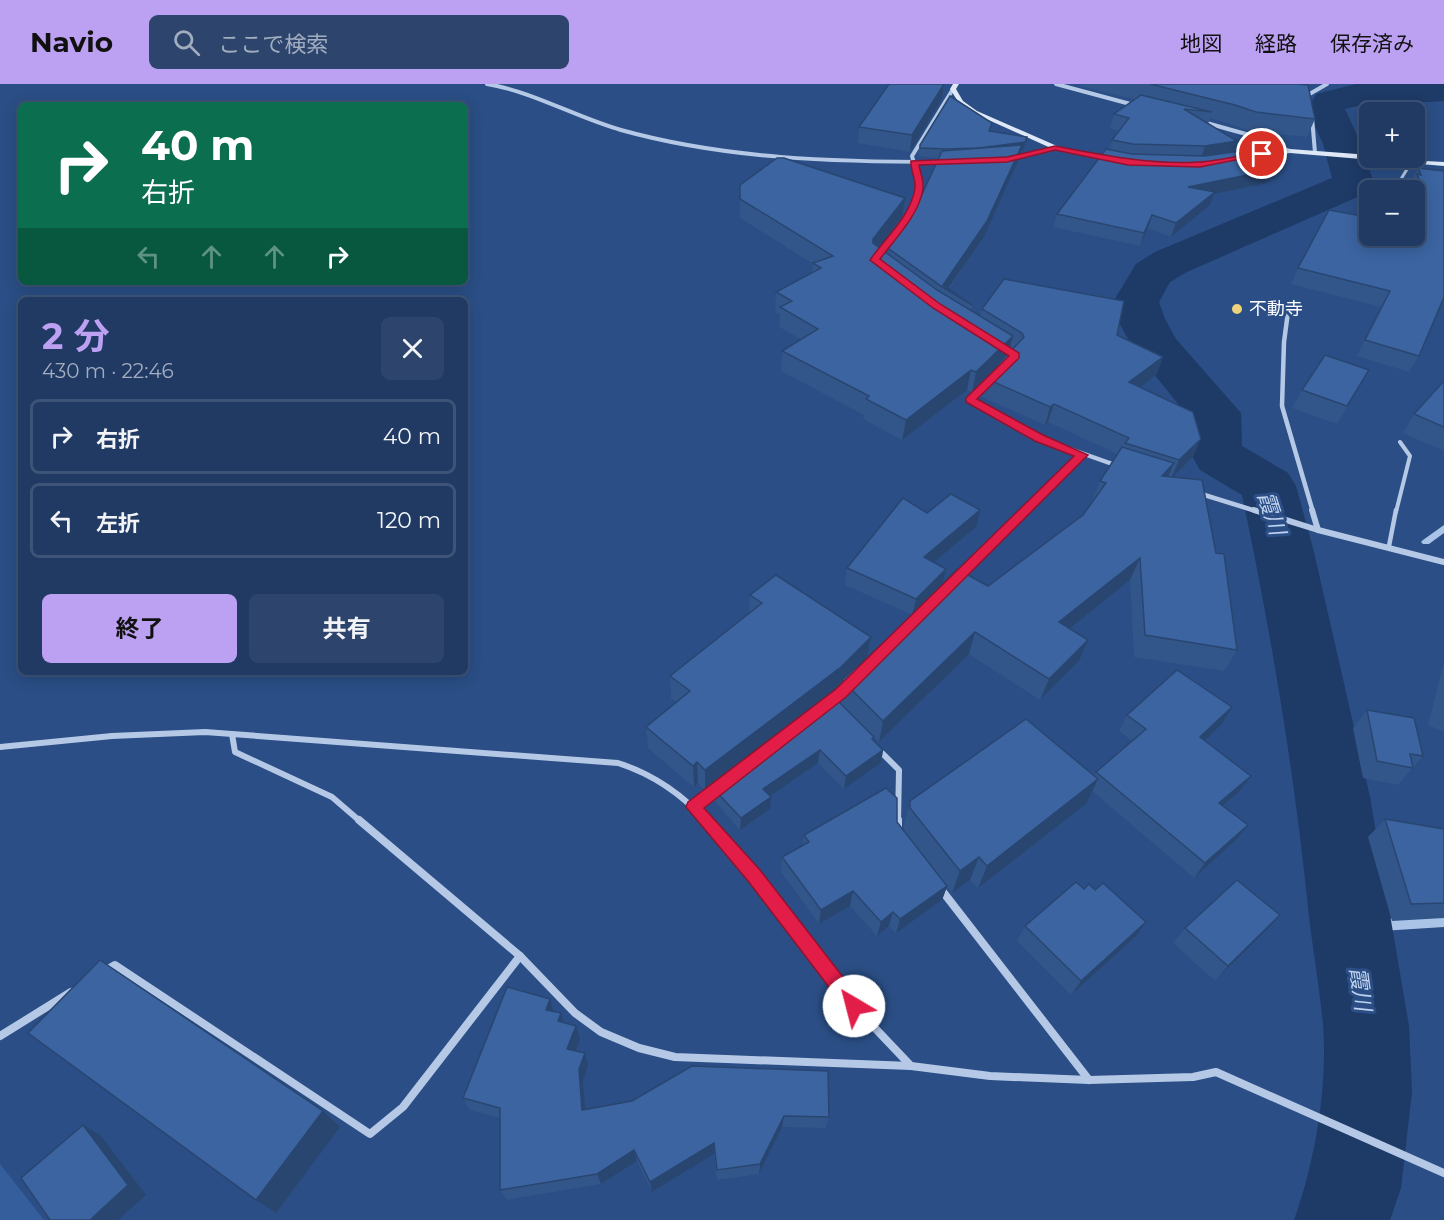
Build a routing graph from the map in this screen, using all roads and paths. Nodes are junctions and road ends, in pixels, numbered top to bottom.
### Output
1 (487, 84) edge
2 (1056, 84) edge
3 (1327, 84) edge
4 (955, 87) edge
5 (1309, 103) edge
6 (1138, 106) edge
7 (1311, 110) edge
8 (1193, 119) edge
9 (1055, 148) junction
10 (1290, 152) junction
11 (1315, 153) junction
12 (1359, 157) edge
13 (1007, 159) edge
14 (1237, 159) edge
15 (1120, 161) edge
16 (947, 162) edge
17 (1425, 162) edge
18 (914, 163) junction
19 (1444, 164) edge
20 (910, 211) edge
21 (1288, 312) dead end
22 (992, 378) edge
23 (1400, 442) dead end
24 (1082, 455) junction
25 (1127, 469) edge
26 (1193, 492) edge
27 (1318, 530) junction
28 (1389, 546) junction
29 (1444, 562) edge
30 (957, 578) edge
31 (232, 734) junction
32 (869, 739) edge
33 (0, 747) edge
34 (721, 786) edge
35 (693, 807) junction
36 (898, 834) edge
37 (935, 881) edge
38 (520, 956) junction
39 (96, 976) edge
40 (77, 988) edge
41 (0, 1036) edge
42 (911, 1066) junction
43 (1089, 1080) junction
44 (1444, 1173) edge

1 - 18 street
2 - 6 street
3 - 5 street
4 - 9 street
4 - 18 street
7 - 11 street
8 - 10 street
9 - 13 street
9 - 15 street
10 - 11 street
10 - 14 street
11 - 12 street
16 - 18 street
17 - 19 street
18 - 20 street
21 - 27 street
22 - 24 street
23 - 28 lane
24 - 25 street
24 - 30 street
26 - 27 street
27 - 28 street
28 - 29 street
31 - 33 street
31 - 35 street
31 - 38 street
32 - 36 street
34 - 35 street
35 - 42 street
37 - 43 street
38 - 39 street
38 - 42 street
40 - 41 street
42 - 43 street
43 - 44 street

